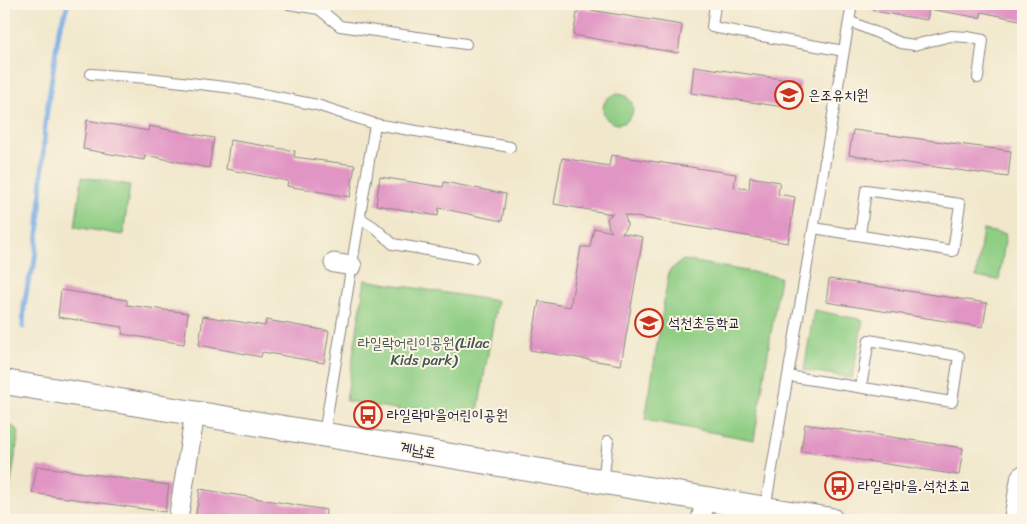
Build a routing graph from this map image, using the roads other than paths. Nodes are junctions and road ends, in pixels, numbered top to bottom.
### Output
1 (289, 4) edge
2 (715, 4) edge
3 (852, 4) edge
4 (849, 21) junction
5 (466, 44) dead end
6 (844, 51) junction
7 (91, 74) dead end
8 (978, 78) dead end
9 (375, 124) junction
10 (510, 147) dead end
11 (360, 218) junction
12 (814, 228) junction
13 (860, 235) junction
14 (474, 258) dead end
15 (788, 376) junction
16 (4, 382) edge
17 (861, 387) junction
18 (195, 413) junction
19 (324, 434) junction
20 (608, 441) dead end
21 (1023, 478) edge
22 (603, 482) junction
23 (703, 509) edge
24 (765, 509) junction
25 (178, 520) edge
26 (831, 520) edge
27 (1016, 520) edge

1 - 5 lane
2 - 6 lane
3 - 4 lane
4 - 6 lane
4 - 8 lane
6 - 12 lane
7 - 9 lane
9 - 10 lane
9 - 11 lane
11 - 14 lane
11 - 19 lane
12 - 13 lane
12 - 15 lane
13 - 13 lane
15 - 17 lane
15 - 24 lane
16 - 18 street, 계남로
17 - 17 lane
18 - 19 street, 계남로
18 - 25 street
19 - 22 street, 계남로
20 - 22 lane
21 - 27 street
22 - 23 street, 계남로
23 - 24 street, 계남로
24 - 26 street, 계남로

